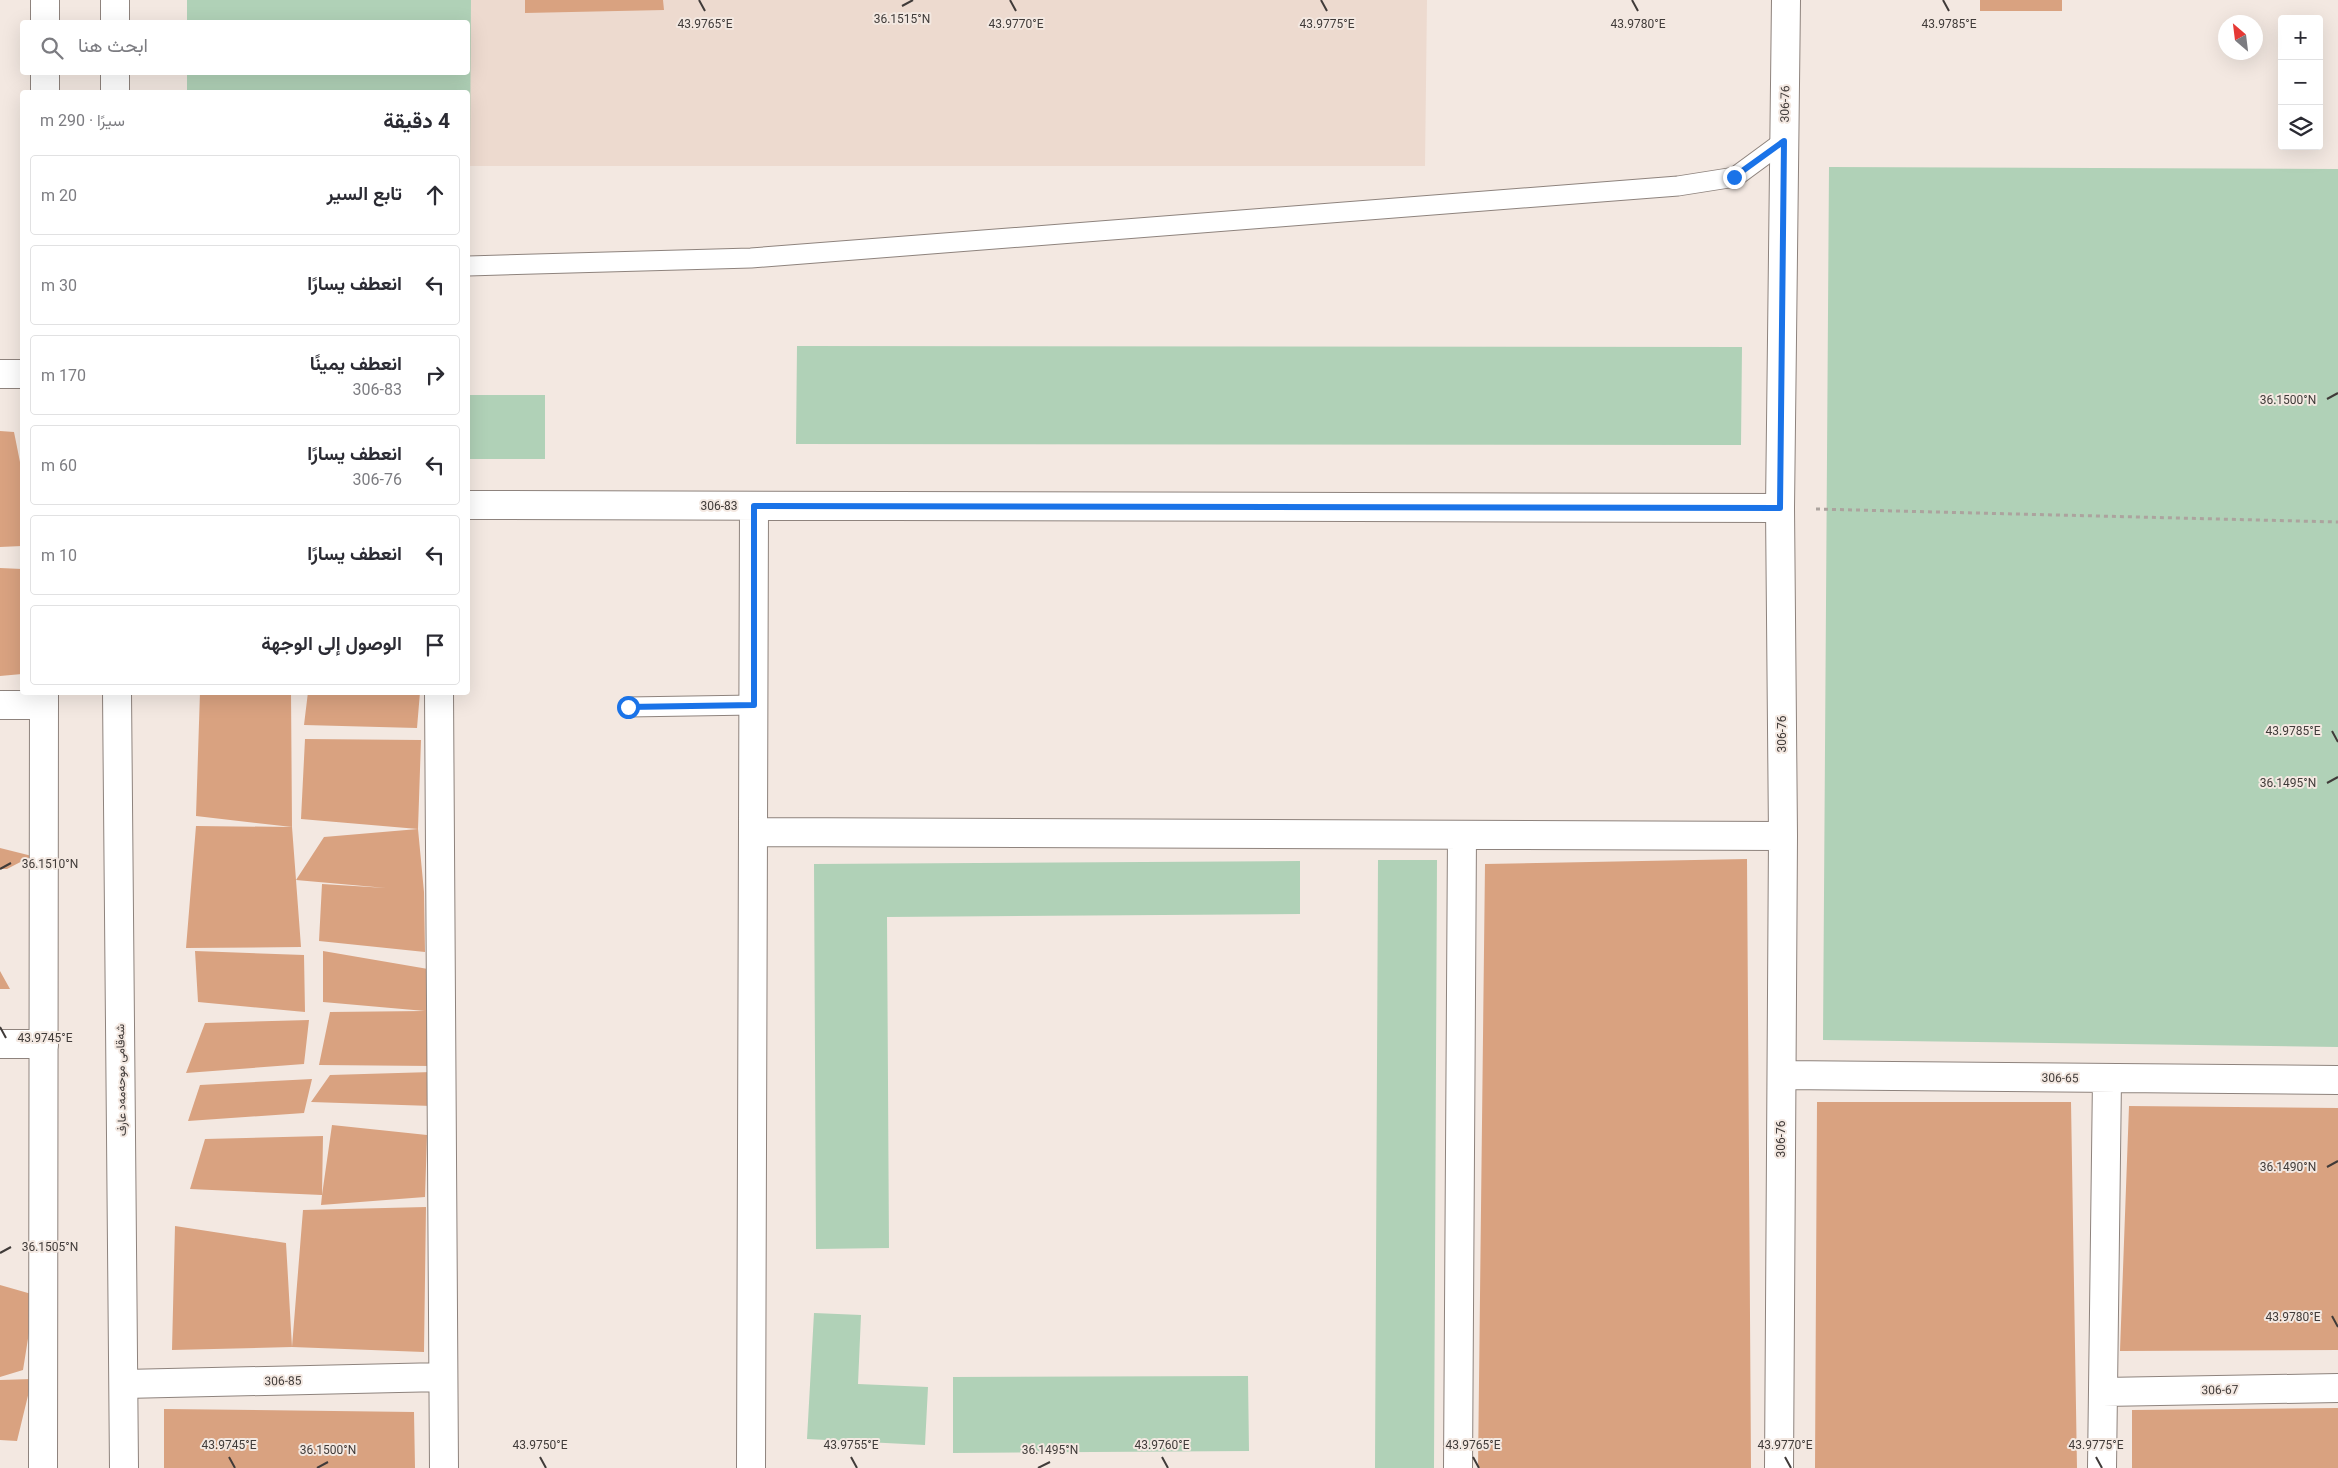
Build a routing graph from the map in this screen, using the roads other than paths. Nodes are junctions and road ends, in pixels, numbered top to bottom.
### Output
1 (44, 0) edge
2 (115, 0) edge
3 (1786, 0) edge
4 (45, 20) edge
5 (115, 20) edge
6 (45, 75) edge
7 (115, 75) edge
8 (45, 90) edge
9 (115, 90) edge
10 (1784, 141) junction
11 (470, 266) edge
12 (0, 374) edge
13 (20, 374) edge
14 (470, 505) edge
15 (754, 506) junction
16 (1780, 508) junction
17 (117, 695) edge
18 (439, 695) edge
19 (44, 699) edge
20 (754, 705) junction
21 (0, 706) edge
22 (628, 707) dead end
23 (754, 832) junction
24 (1462, 835) junction
25 (1783, 836) junction
26 (0, 1044) edge
27 (44, 1044) junction
28 (1782, 1075) junction
29 (2106, 1078) junction
30 (2338, 1080) edge
31 (443, 1377) junction
32 (124, 1384) junction
33 (2338, 1388) edge
34 (2103, 1392) junction
35 (43, 1468) edge
36 (124, 1468) edge
37 (444, 1468) edge
38 (752, 1468) edge
39 (1458, 1468) edge
40 (1779, 1468) edge
41 (2102, 1468) edge

1 - 4 street
2 - 5 street
3 - 10 street, 306-76
6 - 8 street
7 - 9 street
10 - 11 lane
10 - 16 street, 306-76
12 - 13 street
14 - 15 street, 306-83
15 - 16 street, 306-83
15 - 20 street
16 - 25 street, 306-76
17 - 32 street, شەقامی موحەمەد عارف
18 - 31 street
19 - 21 street
19 - 27 street
20 - 22 lane
20 - 23 street
23 - 24 street
23 - 38 street
24 - 25 street
24 - 39 street
25 - 28 street, 306-76
26 - 27 street
27 - 35 street
28 - 29 street, 306-65
28 - 40 street, 306-76
29 - 30 street, 306-65
29 - 34 street
31 - 32 street, 306-85
31 - 37 street
32 - 36 street, شەقامی موحەمەد عارف
33 - 34 street, 306-67
34 - 41 street

